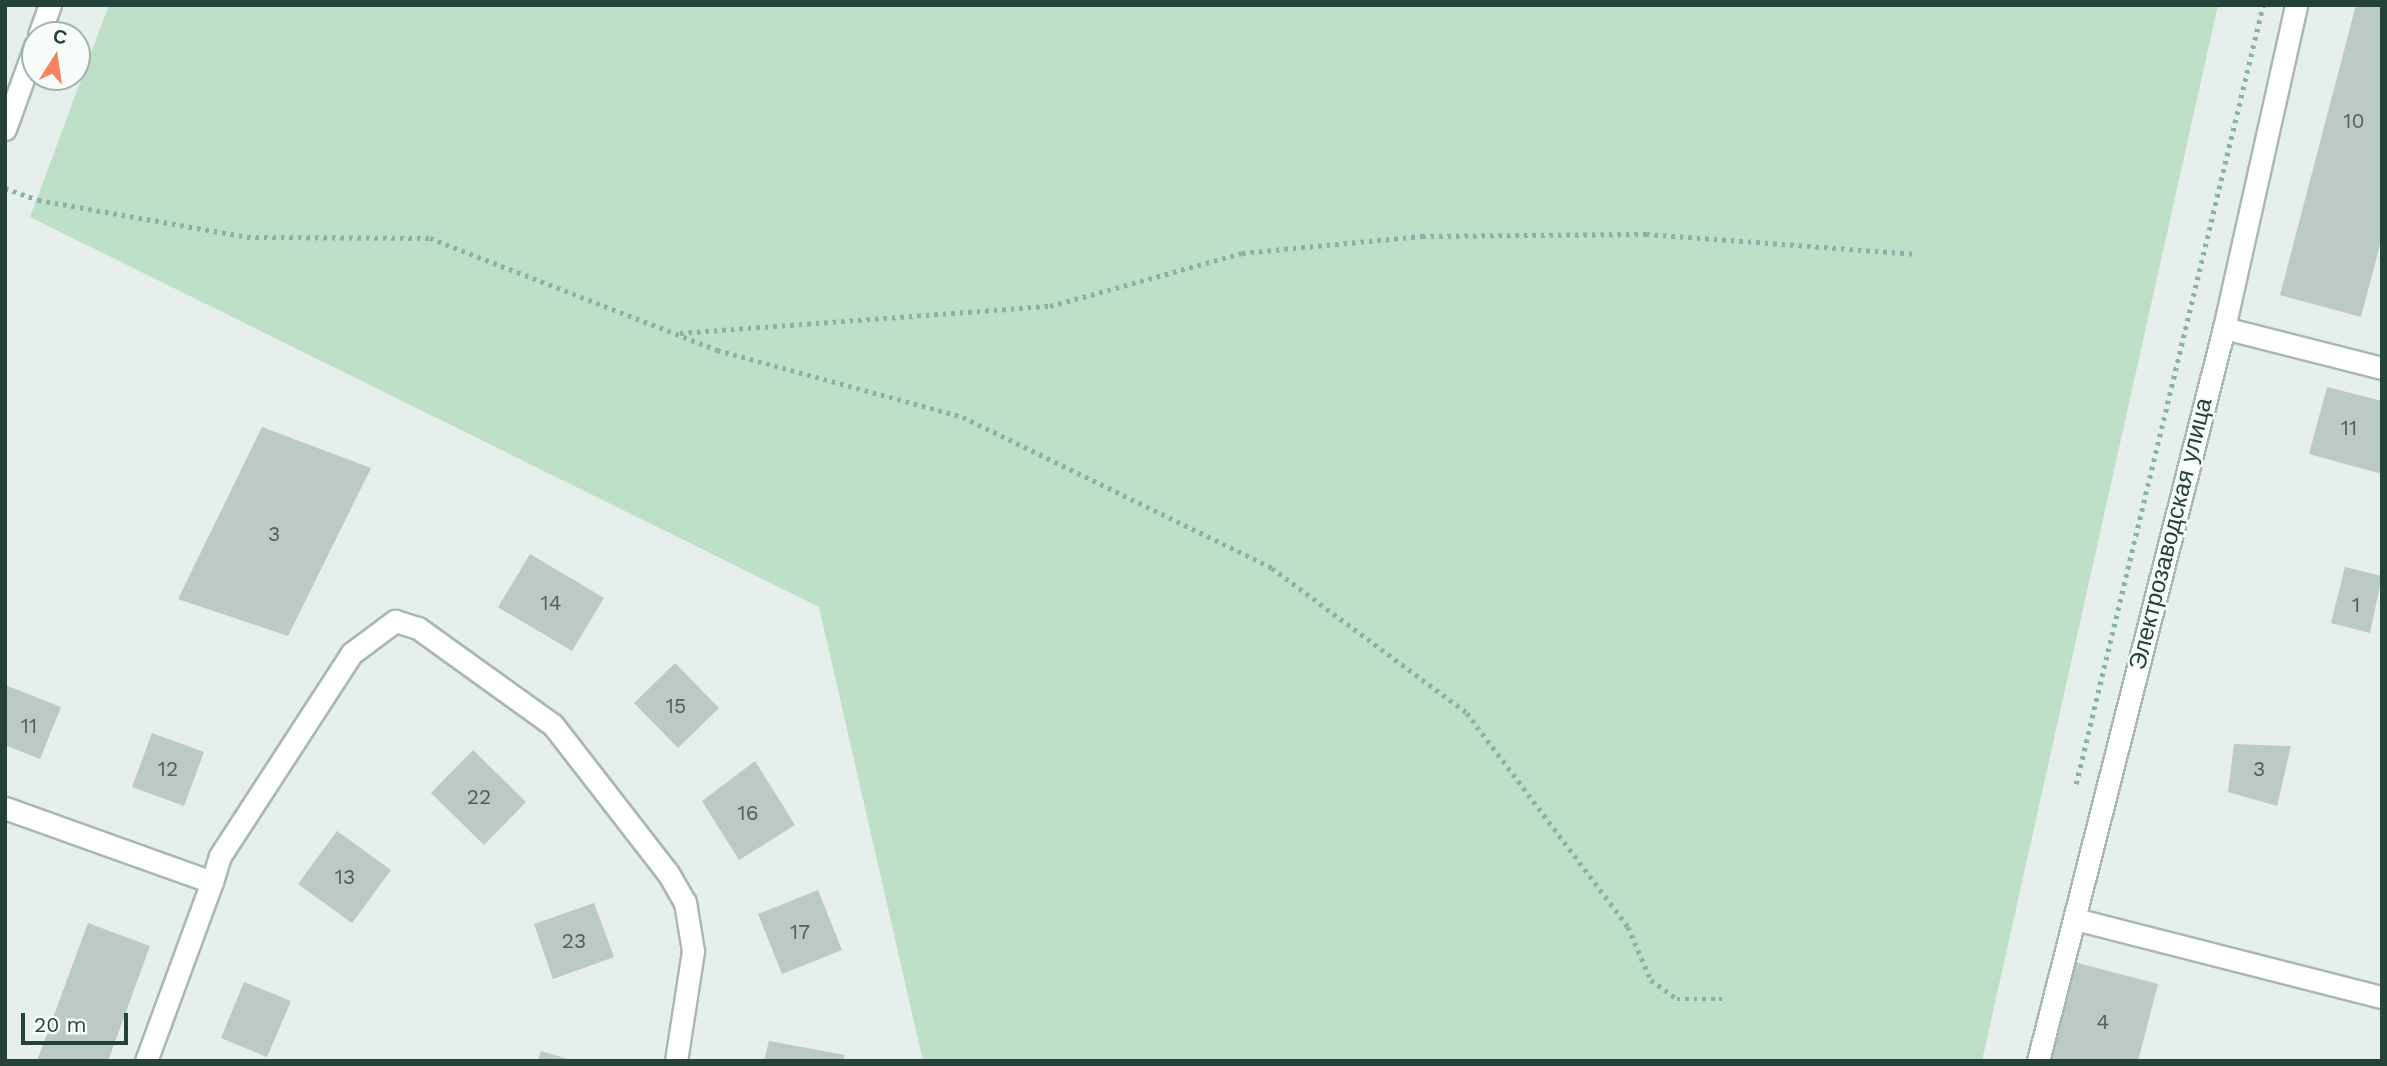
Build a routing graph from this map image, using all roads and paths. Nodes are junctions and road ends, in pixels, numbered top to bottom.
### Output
1 (2263, 5) edge
2 (2295, 5) edge
3 (21, 85) edge
4 (5, 129) edge
5 (5, 188) edge
6 (1917, 254) dead end
7 (2224, 328) junction
8 (676, 333) junction
9 (2382, 368) edge
10 (2074, 791) dead end
11 (5, 808) edge
12 (212, 882) junction
13 (2075, 919) junction
14 (2382, 997) edge
15 (1722, 999) dead end
16 (146, 1061) edge
17 (676, 1061) edge
18 (2038, 1061) edge

1 - 10 path
2 - 7 street, Электрозаводская улица
3 - 4 street
5 - 8 path
6 - 8 path
7 - 9 street
7 - 13 street, Электрозаводская улица
8 - 15 path
11 - 12 street
12 - 16 street
12 - 17 street
13 - 14 street
13 - 18 street, Электрозаводская улица

